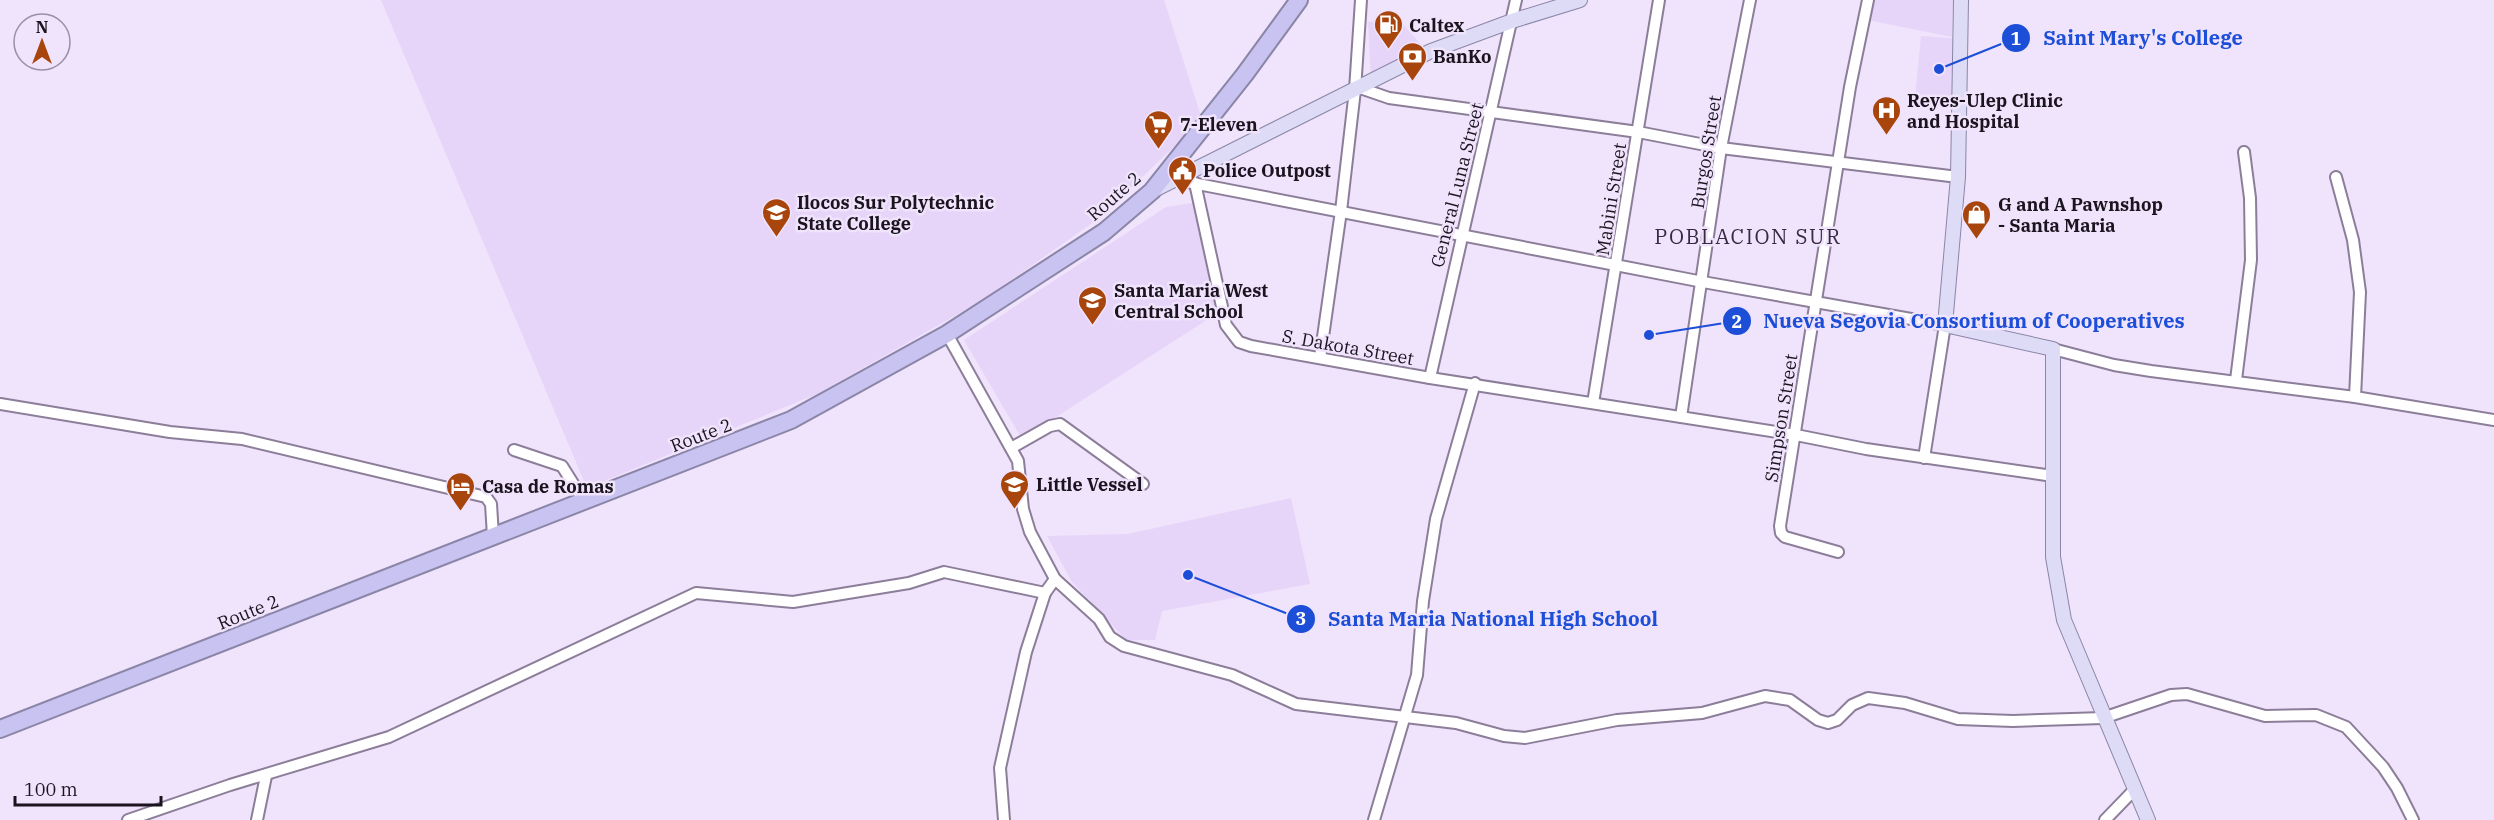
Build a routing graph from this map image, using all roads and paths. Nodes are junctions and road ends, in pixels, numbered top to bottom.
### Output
1 (1299, 0) edge
2 (1361, 0) edge
3 (1516, 0) edge
4 (1580, 0) edge
5 (1659, 0) edge
6 (1750, 0) edge
7 (1868, 0) edge
8 (1961, 0) edge
9 (1512, 21) junction
10 (1357, 89) junction
11 (1492, 111) junction
12 (1638, 132) junction
13 (1721, 148) junction
14 (2244, 152) dead end
15 (1839, 162) junction
16 (1958, 177) junction
17 (2336, 177) dead end
18 (1177, 180) junction
19 (1195, 183) junction
20 (1152, 191) junction
21 (1341, 211) junction
22 (1461, 234) junction
23 (1617, 264) junction
24 (1703, 282) junction
25 (1817, 303) junction
26 (1945, 325) junction
27 (946, 334) junction
28 (2053, 349) junction
29 (1320, 358) junction
30 (1430, 378) junction
31 (2236, 380) junction
32 (1475, 383) junction
33 (2355, 397) junction
34 (1593, 403) junction
35 (0, 404) edge
36 (1681, 417) junction
37 (2494, 420) edge
38 (1796, 435) junction
39 (1011, 448) junction
40 (514, 450) dead end
41 (1924, 458) junction
42 (2053, 476) junction
43 (1143, 484) dead end
44 (584, 501) junction
45 (493, 536) junction
46 (1838, 552) dead end
47 (1055, 579) junction
48 (1045, 593) junction
49 (2103, 718) junction
50 (1404, 720) junction
51 (0, 729) edge
52 (266, 776) junction
53 (2134, 789) junction
54 (128, 820) edge
55 (257, 820) edge
56 (1004, 820) edge
57 (1374, 820) edge
58 (2105, 820) edge
59 (2148, 820) edge
60 (2413, 820) edge

1 - 20 highway, Route 2
2 - 10 street
3 - 9 street, General Luna Street
4 - 9 main road
5 - 12 street, Mabini Street
6 - 13 street, Burgos Street
7 - 15 street, Simpson Street
8 - 16 main road
9 - 10 main road
9 - 11 street, General Luna Street
10 - 11 street
10 - 18 main road
10 - 21 street
11 - 12 street
11 - 22 street, General Luna Street
12 - 13 street
12 - 23 street, Mabini Street
13 - 15 street
13 - 24 street, Burgos Street
14 - 31 street
15 - 16 street
15 - 25 street, Simpson Street
16 - 26 main road
17 - 33 street
18 - 19 street
18 - 20 main road
19 - 21 street
19 - 29 street, S. Dakota Street
20 - 27 highway, Route 2
21 - 22 street
21 - 29 street
22 - 23 street
22 - 30 street, General Luna Street
23 - 24 street
23 - 34 street, Mabini Street
24 - 25 street
24 - 36 street, Burgos Street
25 - 26 street
25 - 38 street, Simpson Street
26 - 28 main road
26 - 41 street
27 - 39 street
27 - 44 highway, Route 2
28 - 31 street
28 - 42 main road
29 - 30 street, S. Dakota Street
30 - 32 street, S. Dakota Street
31 - 33 street
32 - 34 street, S. Dakota Street
32 - 50 street
33 - 37 street
34 - 36 street, S. Dakota Street
35 - 45 street
36 - 38 street, S. Dakota Street
38 - 41 street, S. Dakota Street
38 - 46 street, Simpson Street
39 - 43 street
39 - 47 street
40 - 44 street
41 - 42 street, S. Dakota Street
42 - 49 main road
44 - 45 highway, Route 2
45 - 51 highway, Route 2
47 - 48 street
47 - 50 street
48 - 52 street
48 - 56 street
49 - 50 street
49 - 53 main road
49 - 60 street
50 - 57 street
52 - 54 street
52 - 55 street
53 - 58 street
53 - 59 main road

